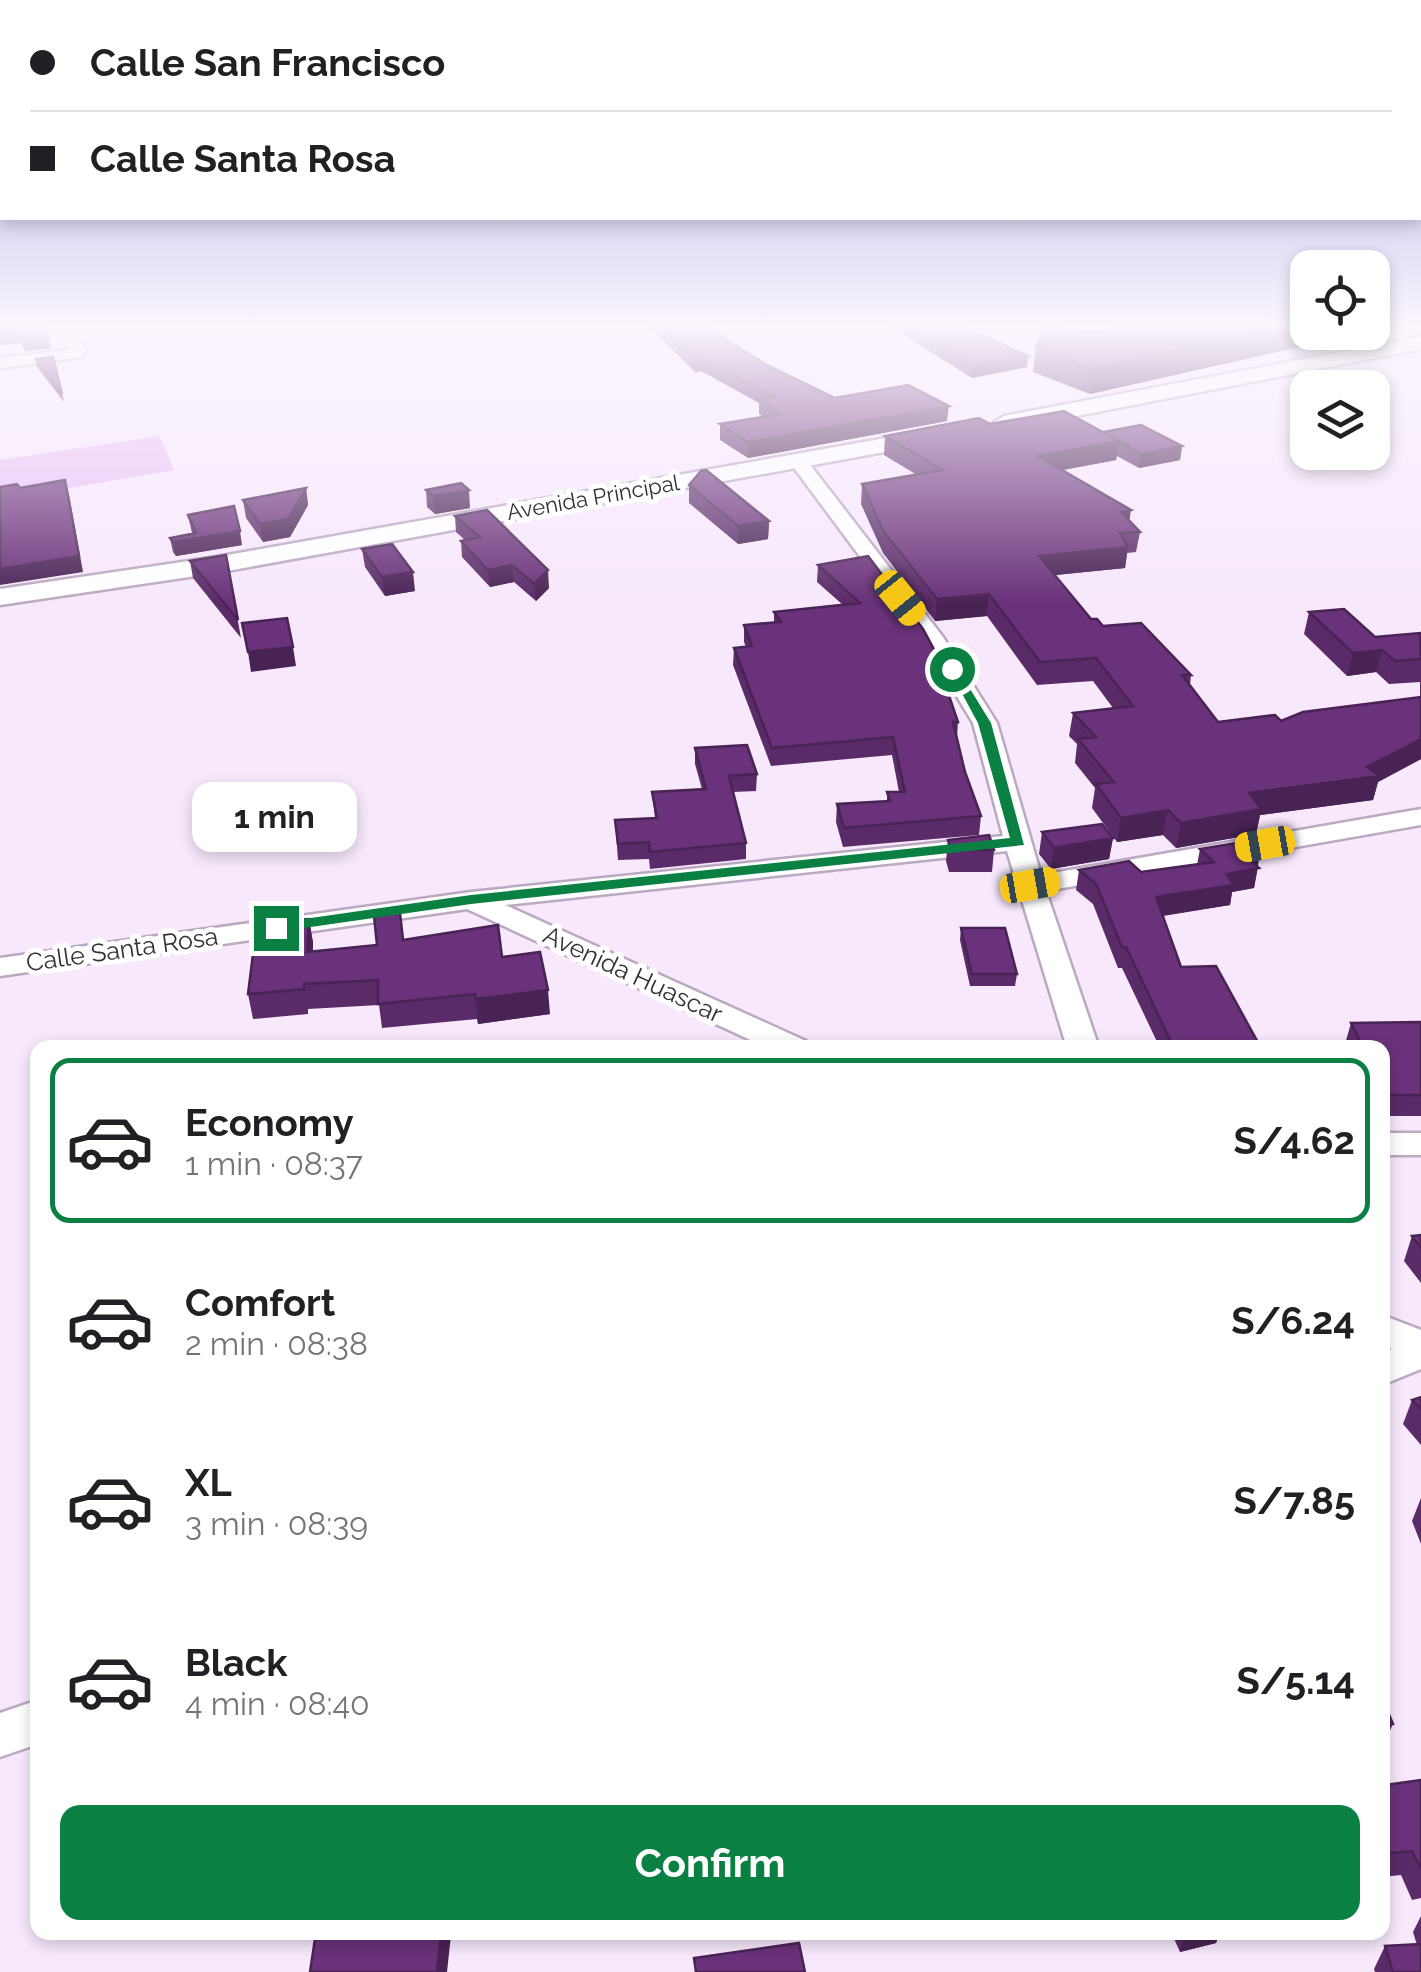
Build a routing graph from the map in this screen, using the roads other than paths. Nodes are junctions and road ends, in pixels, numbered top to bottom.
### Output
1 (1027, 419) edge
2 (798, 461) junction
3 (0, 597) edge
4 (1421, 817) edge
5 (1018, 842) junction
6 (1030, 885) junction
7 (471, 900) junction
8 (0, 967) edge
9 (777, 1040) edge
10 (1080, 1040) edge
11 (1390, 1144) edge
12 (1421, 1144) edge
13 (1390, 1333) edge
14 (1421, 1349) edge
15 (1390, 1366) edge
16 (30, 1725) edge
17 (0, 1735) edge

1 - 2 main road, Avenida Principal
2 - 3 main road, Avenida Principal
2 - 5 street
4 - 6 street
5 - 6 street
5 - 7 street, Calle Santa Rosa
6 - 10 street
7 - 8 street, Calle Santa Rosa
7 - 9 street, Avenida Huascar
11 - 12 street
13 - 14 street
14 - 15 street
16 - 17 street

